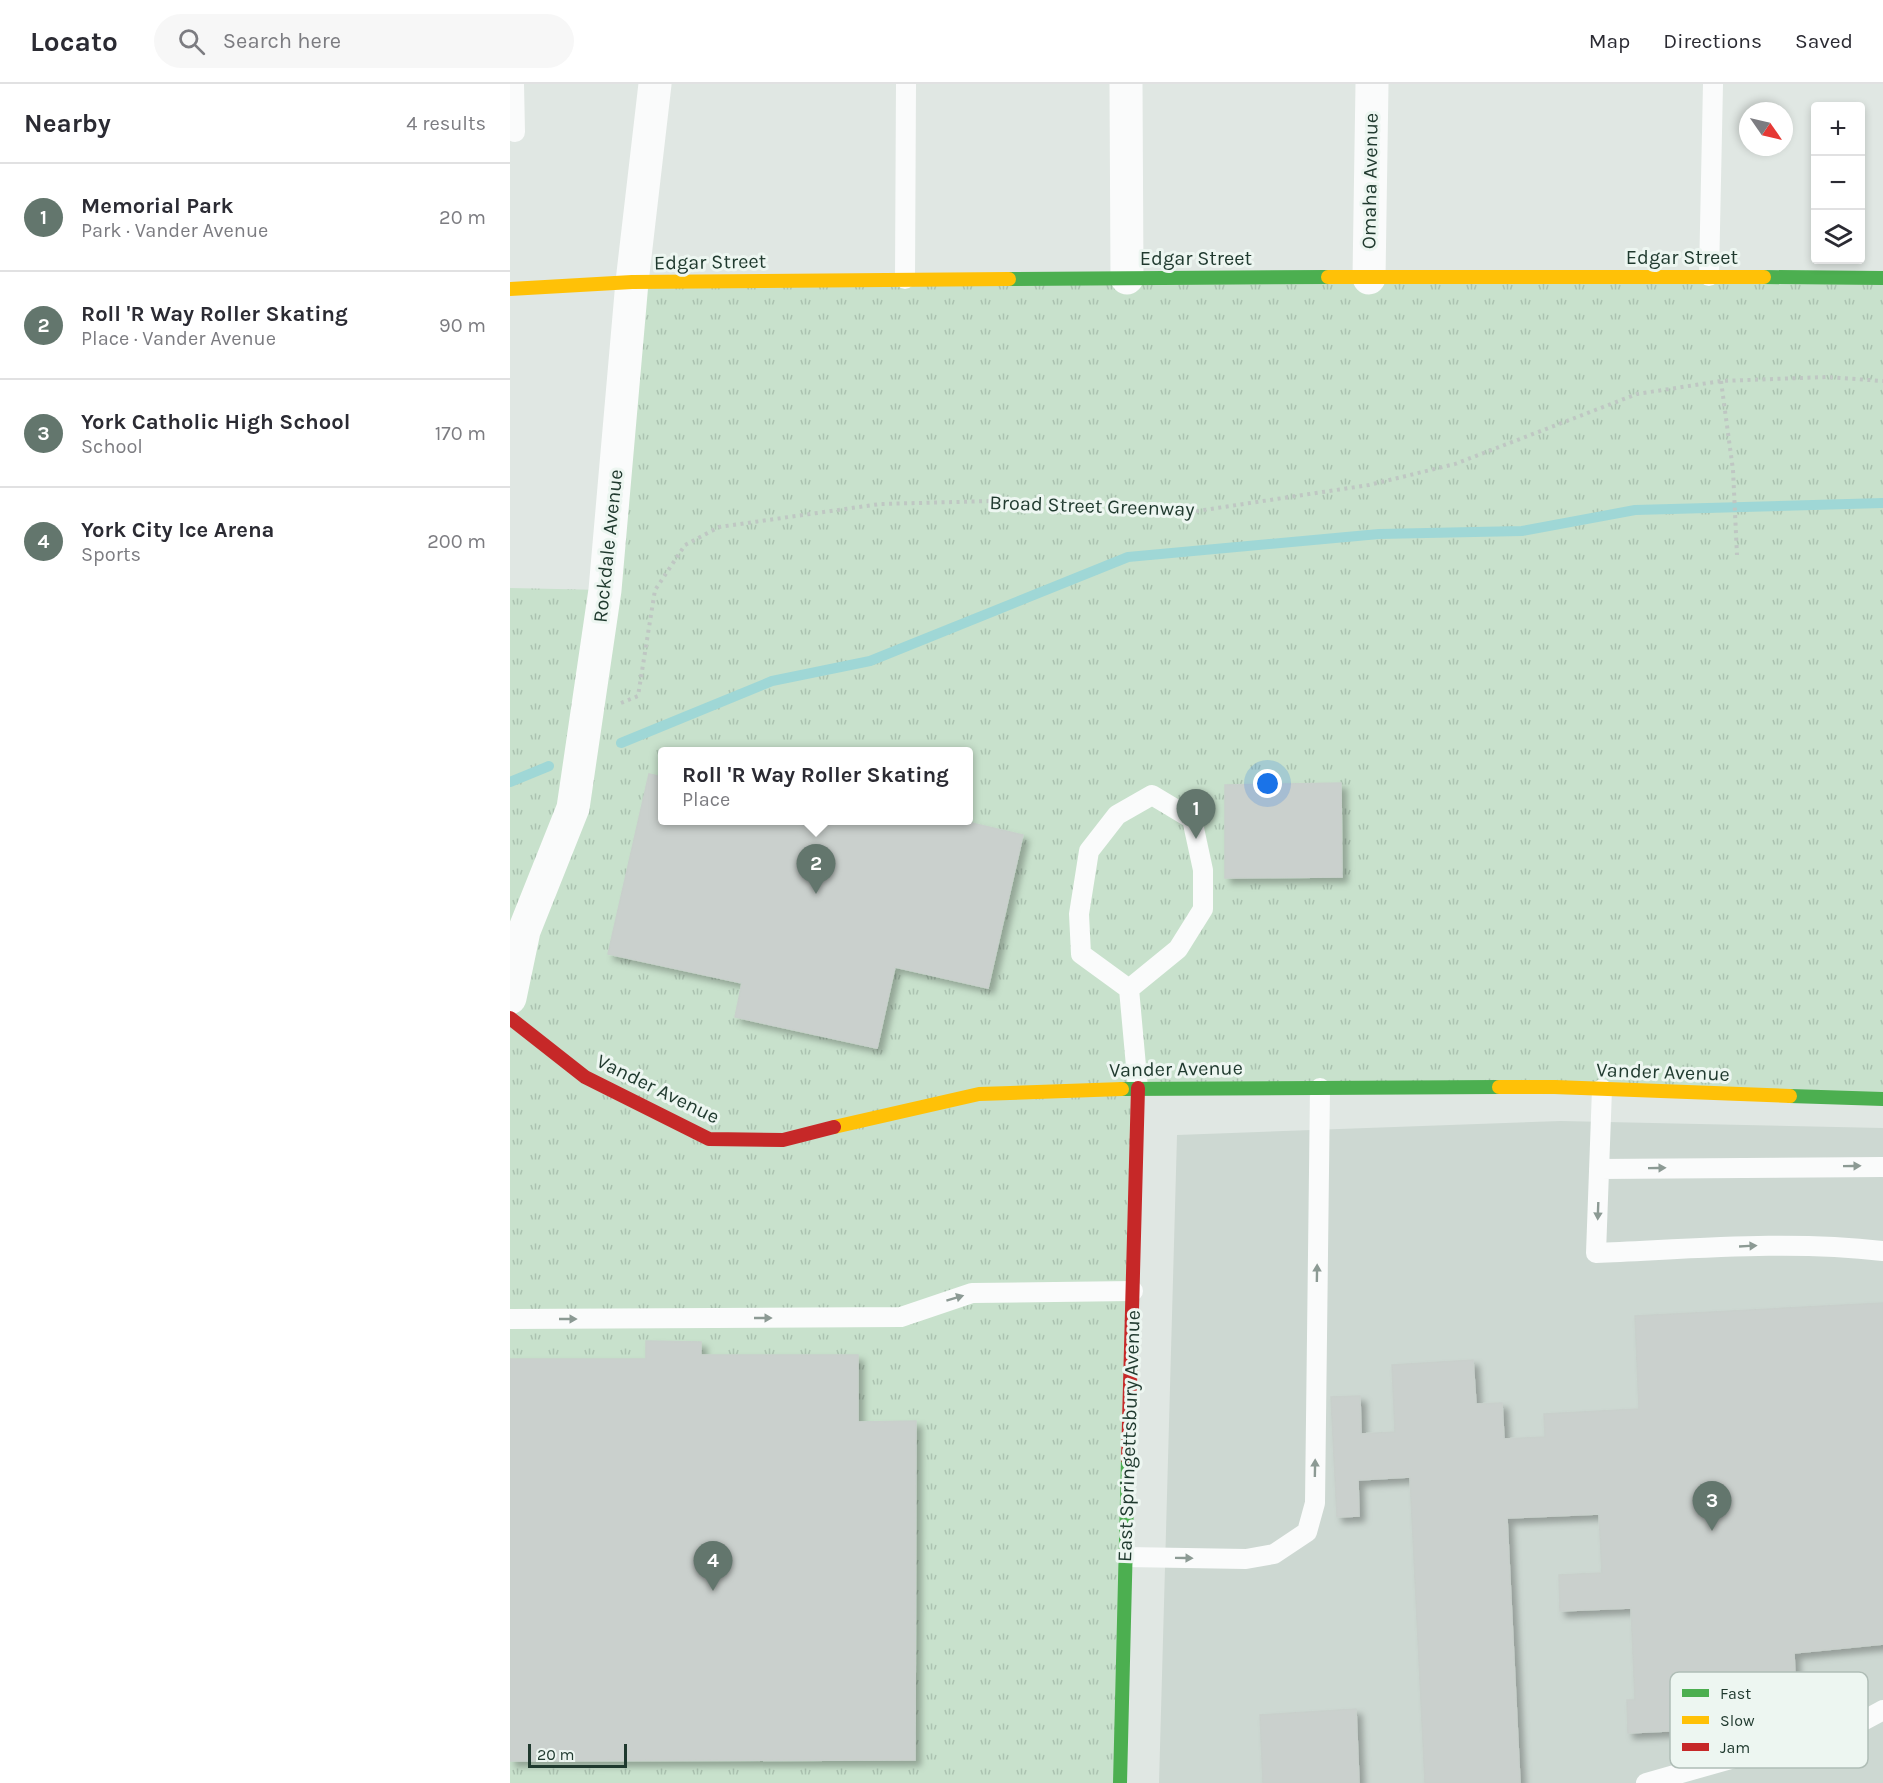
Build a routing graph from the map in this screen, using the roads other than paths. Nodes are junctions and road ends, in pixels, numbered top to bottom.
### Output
1 (514, 84) edge
2 (656, 84) edge
3 (906, 84) edge
4 (1126, 84) edge
5 (1372, 84) edge
6 (1713, 84) edge
7 (515, 132) dead end
8 (1710, 276) junction
9 (1127, 278) junction
10 (1369, 278) junction
11 (1883, 278) edge
12 (905, 279) junction
13 (633, 282) junction
14 (510, 289) edge
15 (1129, 989) junction
16 (510, 998) edge
17 (510, 1017) edge
18 (1138, 1088) junction
19 (1320, 1088) junction
20 (1602, 1089) junction
21 (1883, 1099) edge
22 (1883, 1167) edge
23 (1599, 1169) junction
24 (1883, 1251) edge
25 (1133, 1291) junction
26 (510, 1319) edge
27 (1126, 1557) junction
28 (1883, 1710) edge
29 (1868, 1718) edge
30 (1699, 1768) edge
31 (1120, 1783) edge
32 (1646, 1783) edge

1 - 7 lane
2 - 13 street, Rockdale Avenue
3 - 12 lane
4 - 9 street
5 - 10 street, Omaha Avenue
6 - 8 lane
8 - 10 street, Edgar Street
8 - 11 street, Edgar Street
9 - 10 street, Edgar Street
9 - 12 street, Edgar Street
12 - 13 street, Edgar Street
13 - 14 street, Edgar Street
13 - 16 street, Rockdale Avenue
15 - 15 lane
15 - 18 lane
17 - 18 street, Vander Avenue
18 - 19 street, Vander Avenue
18 - 25 street, East Springettsbury Avenue
19 - 20 street, Vander Avenue
27 -> 19 lane
20 - 21 street, Vander Avenue
20 - 23 lane
23 -> 22 lane
23 -> 24 lane
26 -> 25 lane
25 - 27 street, East Springettsbury Avenue
27 - 31 street, East Springettsbury Avenue
28 - 29 lane
30 - 32 lane

